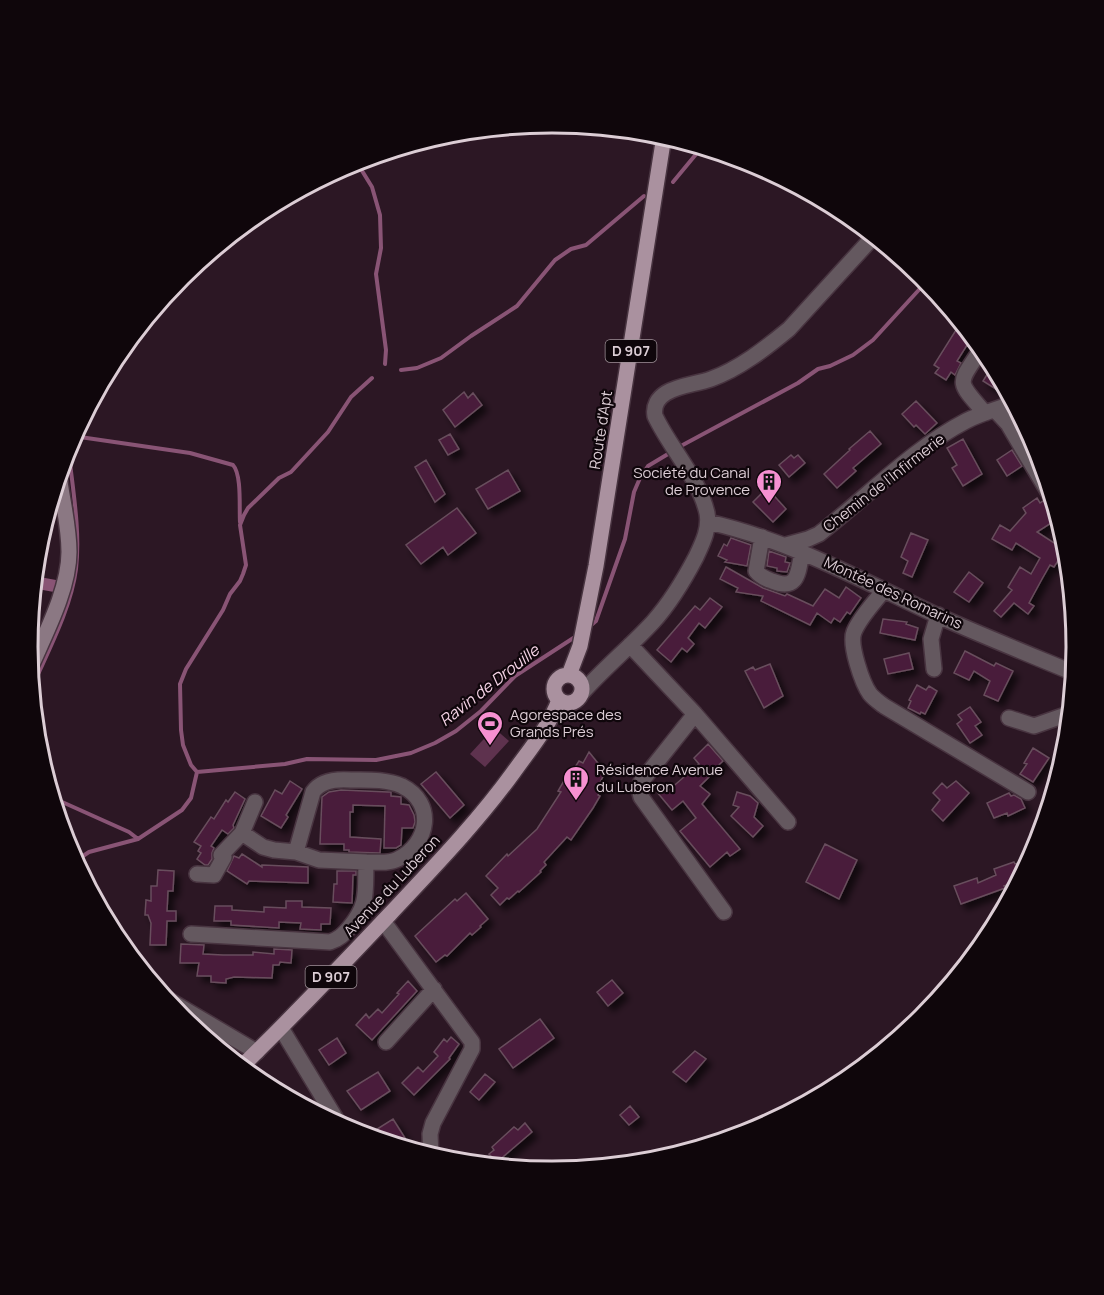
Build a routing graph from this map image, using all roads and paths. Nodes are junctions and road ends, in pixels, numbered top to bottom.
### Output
1 (663, 146) edge
2 (868, 242) edge
3 (976, 357) edge
4 (1006, 406) edge
5 (990, 411) junction
6 (1033, 466) edge
7 (58, 503) edge
8 (708, 522) junction
9 (762, 537) junction
10 (786, 545) junction
11 (802, 552) junction
12 (884, 590) junction
13 (938, 615) junction
14 (630, 645) junction
15 (38, 648) edge
16 (934, 669) dead end
17 (1065, 669) edge
18 (581, 682) junction
19 (563, 701) junction
20 (695, 714) junction
21 (1062, 715) edge
22 (1009, 718) dead end
23 (1028, 792) dead end
24 (255, 802) dead end
25 (788, 822) dead end
26 (242, 833) junction
27 (296, 852) junction
28 (366, 862) junction
29 (197, 874) dead end
30 (724, 912) dead end
31 (360, 914) junction
32 (379, 926) junction
33 (191, 934) dead end
34 (338, 940) junction
35 (345, 962) junction
36 (434, 989) junction
37 (189, 1012) edge
38 (281, 1028) junction
39 (386, 1042) dead end
40 (257, 1052) junction
41 (247, 1062) edge
42 (332, 1113) edge
43 (431, 1147) edge

1 - 18 main road, Route d'Apt / D 907
2 - 8 street
3 - 5 street
4 - 5 street, Chemin de l'Infirmerie
5 - 6 street
5 - 10 street, Chemin de l'Infirmerie
7 - 15 street
8 - 9 street, Montée des Romarins
8 - 14 street
9 - 10 street, Montée des Romarins
9 - 11 street
10 - 11 street, Montée des Romarins
11 - 12 street, Montée des Romarins
12 - 13 street, Montée des Romarins
12 - 23 street
13 - 16 street
13 - 17 street, Montée des Romarins
14 - 18 street
14 - 20 street
18 - 19 main road
18 - 19 main road
19 - 32 main road, Avenue du Luberon / D 907
20 - 25 street
20 - 30 street
21 - 22 street
24 - 26 street
26 - 27 street
26 - 29 street
27 - 28 street
27 - 28 street
28 - 31 street
31 - 32 street
31 - 34 street
32 - 35 main road, Avenue du Luberon / D 907
32 - 36 street
33 - 34 street
34 - 35 street
35 - 38 main road, Avenue du Luberon / D 907
36 - 39 street
36 - 43 street
37 - 40 street
38 - 40 main road, Avenue du Luberon / D 907
38 - 42 street
40 - 41 main road, Avenue du Luberon / D 907

